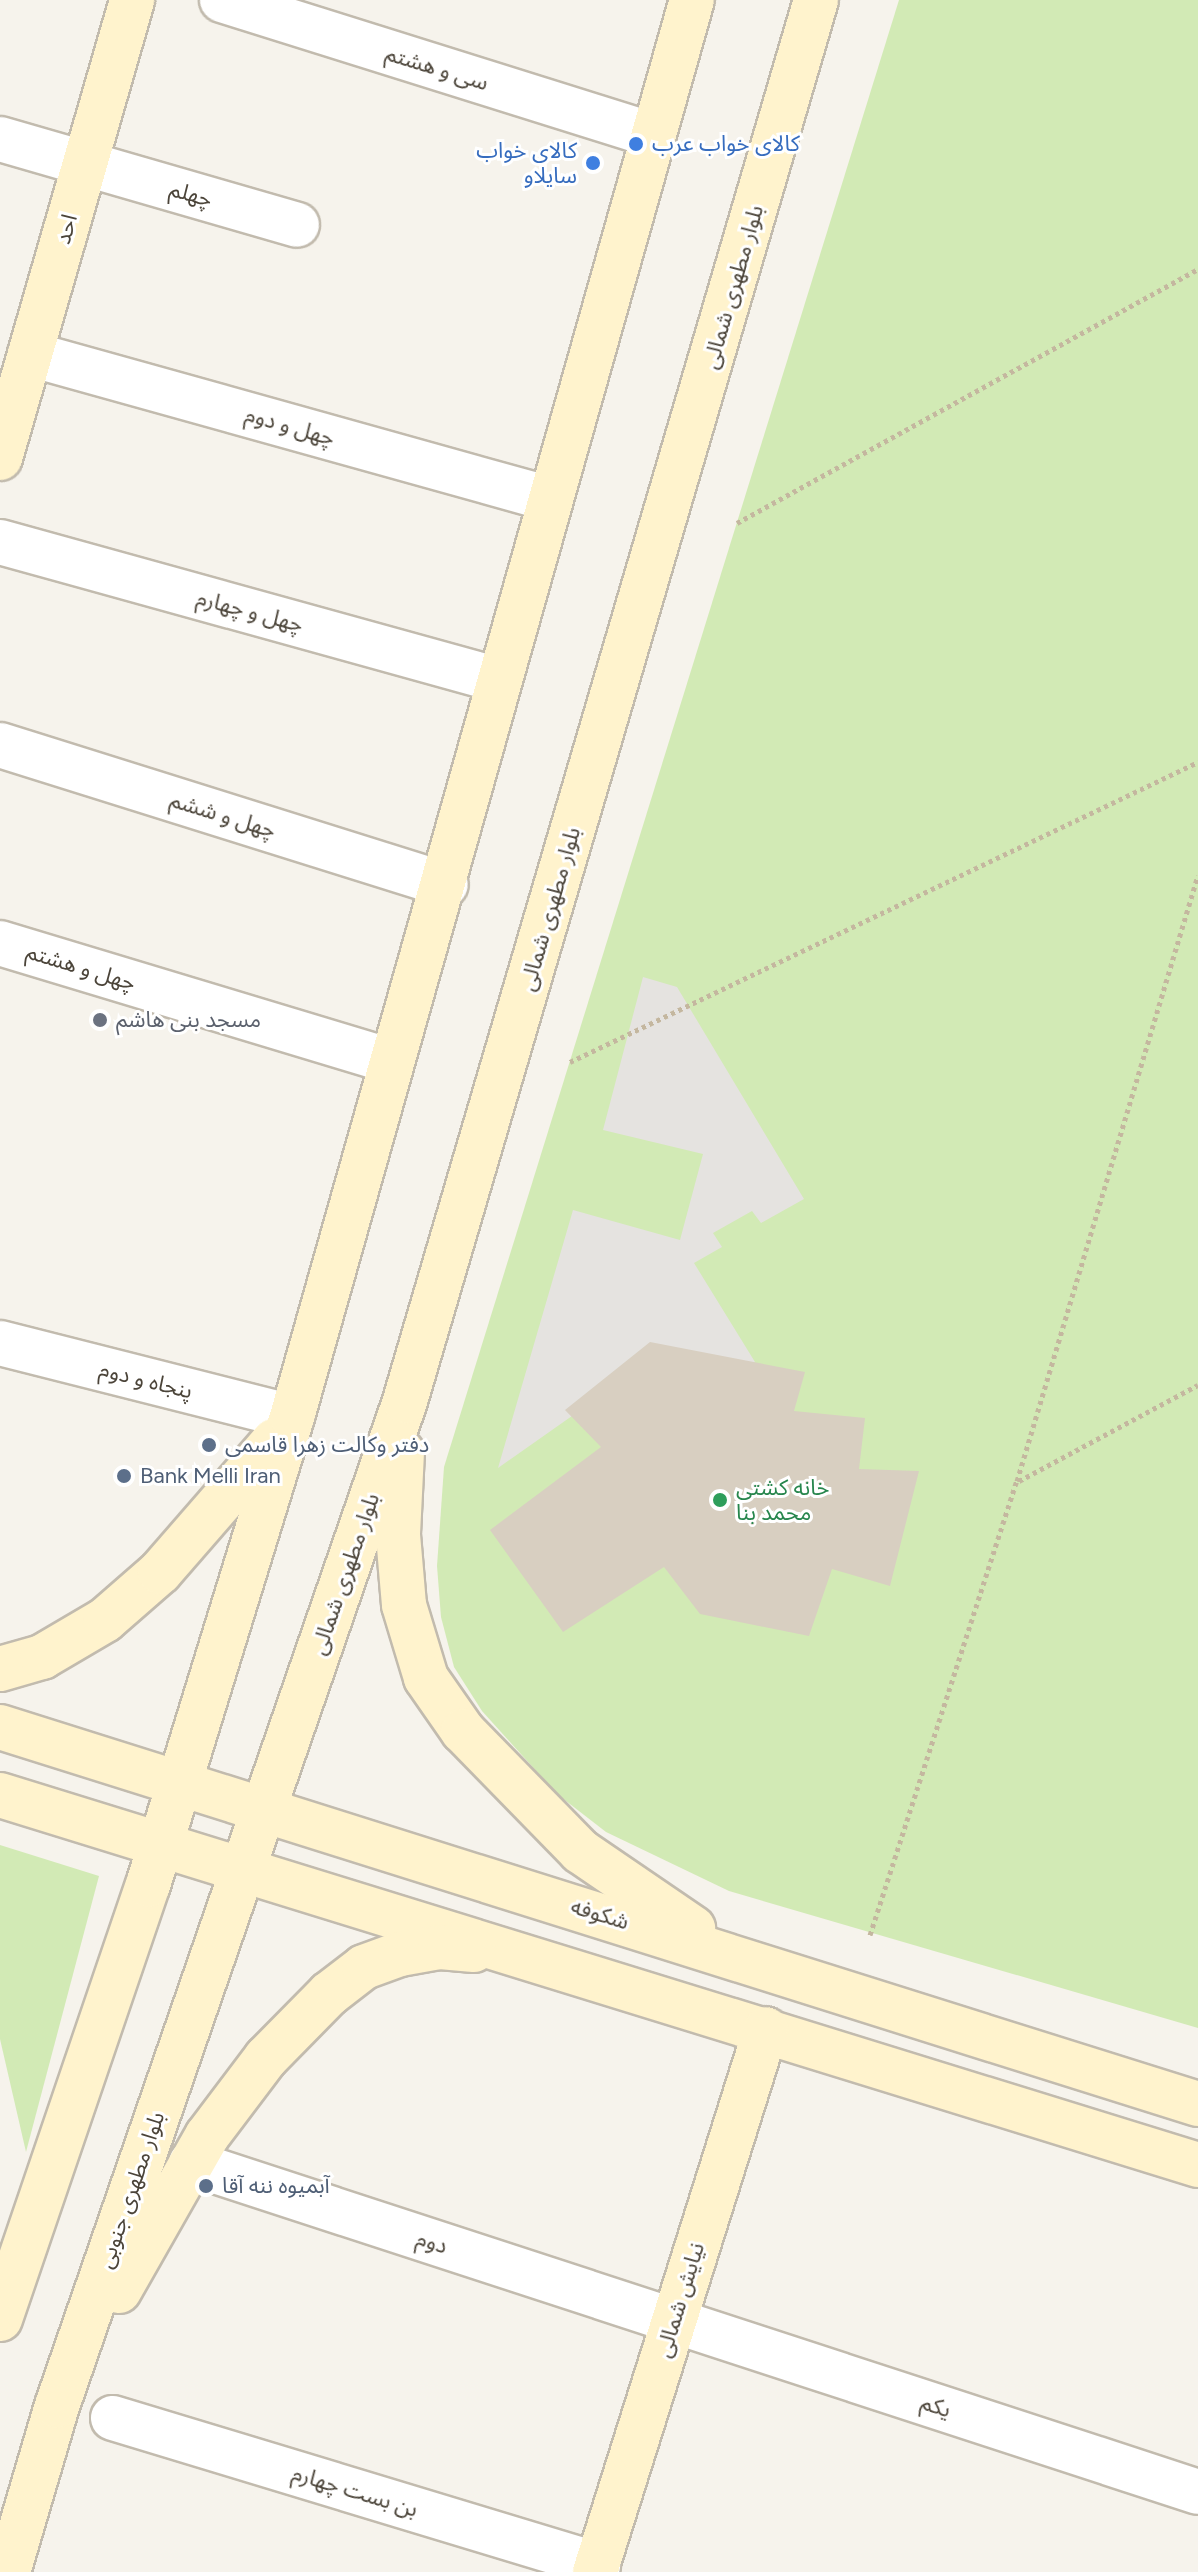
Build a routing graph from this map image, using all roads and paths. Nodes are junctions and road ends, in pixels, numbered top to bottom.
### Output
1 (132, 0) edge
2 (222, 0) edge
3 (692, 0) edge
4 (816, 0) edge
5 (653, 135) junction
6 (0, 139) edge
7 (85, 163) junction
8 (297, 225) dead end
9 (1198, 269) edge
10 (30, 354) junction
11 (0, 458) edge
12 (550, 499) junction
13 (737, 523) dead end
14 (0, 542) edge
15 (499, 680) junction
16 (0, 745) edge
17 (1198, 762) edge
18 (1198, 875) edge
19 (446, 885) junction
20 (0, 943) edge
21 (392, 1061) junction
22 (570, 1062) dead end
23 (0, 1343) edge
24 (1198, 1385) edge
25 (405, 1401) junction
26 (292, 1417) junction
27 (1017, 1481) junction
28 (0, 1669) edge
29 (0, 1727) edge
30 (176, 1782) junction
31 (0, 1795) edge
32 (263, 1811) junction
33 (161, 1842) junction
34 (244, 1866) junction
35 (870, 1935) dead end
36 (732, 1954) junction
37 (567, 1966) junction
38 (766, 2029) junction
39 (1198, 2104) edge
40 (191, 2163) junction
41 (1198, 2165) edge
42 (0, 2319) edge
43 (674, 2320) junction
44 (57, 2406) junction
45 (113, 2418) dead end
46 (1198, 2492) edge
47 (597, 2568) edge
48 (8, 2572) edge

1 - 7 main road, احد
2 - 5 street, سی و هشتم
3 - 5 main road
4 - 25 main road, بلوار مطهری شمالی
5 - 12 main road
6 - 7 street, چهلم
7 - 8 street, چهلم
7 - 10 main road, احد
9 - 13 path
10 - 11 main road, احد
10 - 12 street, چهل و دوم
12 - 15 main road
14 - 15 street, چهل و چهارم
15 - 19 main road
16 - 19 street, چهل و ششم
17 - 22 path
18 - 27 path
19 - 21 main road
20 - 21 street, چهل و هشتم
21 - 26 main road
23 - 26 street, پنجاه و دوم
24 - 27 path
25 - 32 main road, بلوار مطهری شمالی
25 - 36 main road
26 - 28 main road
26 - 30 main road
27 - 35 path
29 - 30 main road, شکوفه
30 - 32 main road, شکوفه
30 - 33 main road
31 - 33 main road
32 - 34 main road, بلوار مطهری جنوبی
32 - 36 main road, شکوفه
33 - 34 main road
33 - 42 main road
34 - 37 main road
34 - 44 main road, بلوار مطهری جنوبی
36 - 39 main road, شکوفه
37 - 38 main road
37 - 40 main road
38 - 41 main road
38 - 43 main road, نیایش شمالی
40 - 43 street, دوم
40 - 44 main road
43 - 46 street, یکم
43 - 47 main road, نیایش شمالی
44 - 48 main road, بلوار مطهری جنوبی
45 - 47 street, بن بست چهارم

